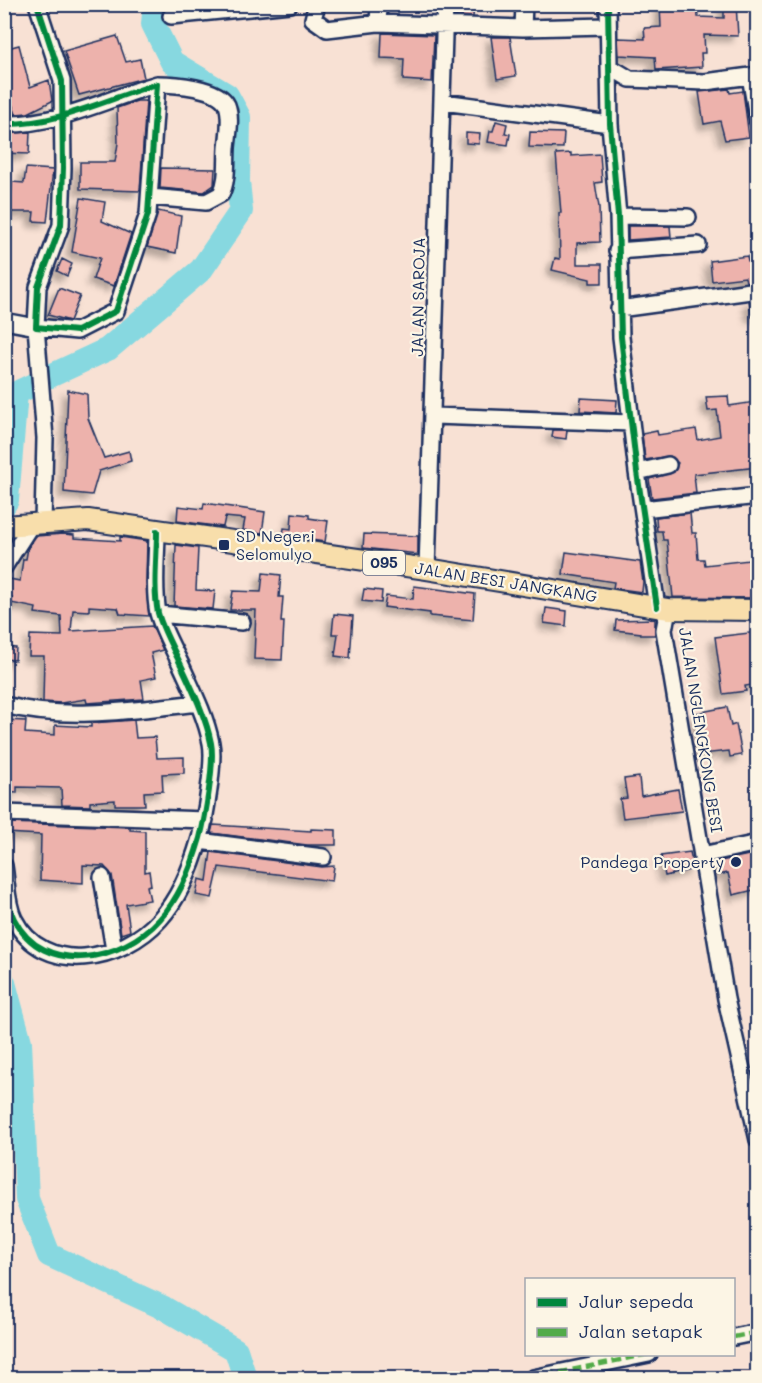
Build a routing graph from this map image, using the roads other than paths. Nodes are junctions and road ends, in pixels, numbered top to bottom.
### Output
1 (37, 4) edge
2 (290, 4) edge
3 (317, 4) edge
4 (379, 4) edge
5 (445, 4) edge
6 (524, 4) edge
7 (608, 4) edge
8 (171, 16) dead end
9 (378, 22) junction
10 (608, 26) junction
11 (445, 27) junction
12 (523, 28) junction
13 (610, 67) junction
14 (754, 75) edge
15 (630, 79) junction
16 (157, 84) junction
17 (443, 102) junction
18 (610, 103) junction
19 (62, 116) junction
20 (758, 122) edge
21 (4, 124) edge
22 (610, 124) junction
23 (150, 197) junction
24 (618, 216) junction
25 (688, 217) dead end
26 (698, 245) dead end
27 (616, 251) junction
28 (758, 290) edge
29 (619, 309) junction
30 (4, 321) edge
31 (36, 327) junction
32 (434, 416) junction
33 (631, 423) junction
34 (668, 465) dead end
35 (637, 472) junction
36 (758, 496) edge
37 (643, 509) junction
38 (37, 524) junction
39 (7, 525) edge
40 (157, 531) junction
41 (4, 567) edge
42 (427, 569) junction
43 (663, 608) junction
44 (758, 610) edge
45 (159, 614) junction
46 (242, 622) dead end
47 (198, 704) junction
48 (4, 705) edge
49 (4, 813) edge
50 (204, 820) junction
51 (199, 842) junction
52 (758, 843) edge
53 (702, 855) junction
54 (323, 857) dead end
55 (4, 866) edge
56 (102, 877) dead end
57 (114, 950) junction
58 (758, 1140) edge
59 (758, 1332) edge
60 (735, 1337) edge
61 (639, 1356) edge
62 (533, 1378) edge

1 - 19 street
2 - 8 street
3 - 9 street
4 - 9 street
5 - 11 street, JALAN SAROJA
6 - 12 street
7 - 10 street, JALAN NGLENGKONG BESI
9 - 11 street
10 - 12 street
10 - 13 street, JALAN NGLENGKONG BESI
11 - 12 street
11 - 17 street, JALAN SAROJA
13 - 15 street
13 - 18 street, JALAN NGLENGKONG BESI
14 - 15 street
14 - 20 street
15 - 18 street
16 - 19 street
16 - 23 street
16 - 23 street
17 - 22 street
17 - 32 street, JALAN SAROJA
18 - 22 street, JALAN NGLENGKONG BESI
19 - 21 street
19 - 31 street
22 - 24 street, JALAN NGLENGKONG BESI
23 - 31 street
24 - 25 street
24 - 27 street, JALAN NGLENGKONG BESI
26 - 27 street
27 - 29 street, JALAN NGLENGKONG BESI
28 - 29 street
29 - 33 street, JALAN NGLENGKONG BESI
30 - 31 street
31 - 38 street
32 - 33 street
32 - 42 street, JALAN SAROJA
33 - 35 street, JALAN NGLENGKONG BESI
34 - 35 street
35 - 37 street, JALAN NGLENGKONG BESI
36 - 37 street
37 - 43 street, JALAN NGLENGKONG BESI
38 - 39 main road, JALAN BESI JANGKANG / 095
38 - 40 main road, JALAN BESI JANGKANG / 095
38 - 41 street
40 - 42 main road, JALAN BESI JANGKANG / 095
40 - 45 street
42 - 43 main road, JALAN BESI JANGKANG / 095
43 - 44 main road, JALAN BESI JANGKANG / 095
43 - 53 street, JALAN NGLENGKONG BESI
45 - 46 street
45 - 47 street
47 - 48 street
47 - 50 street
49 - 50 street
50 - 51 street
51 - 54 street
51 - 57 street
52 - 53 street
53 - 58 street, JALAN NGLENGKONG BESI
55 - 57 street
56 - 57 street
59 - 60 street
61 - 62 street

